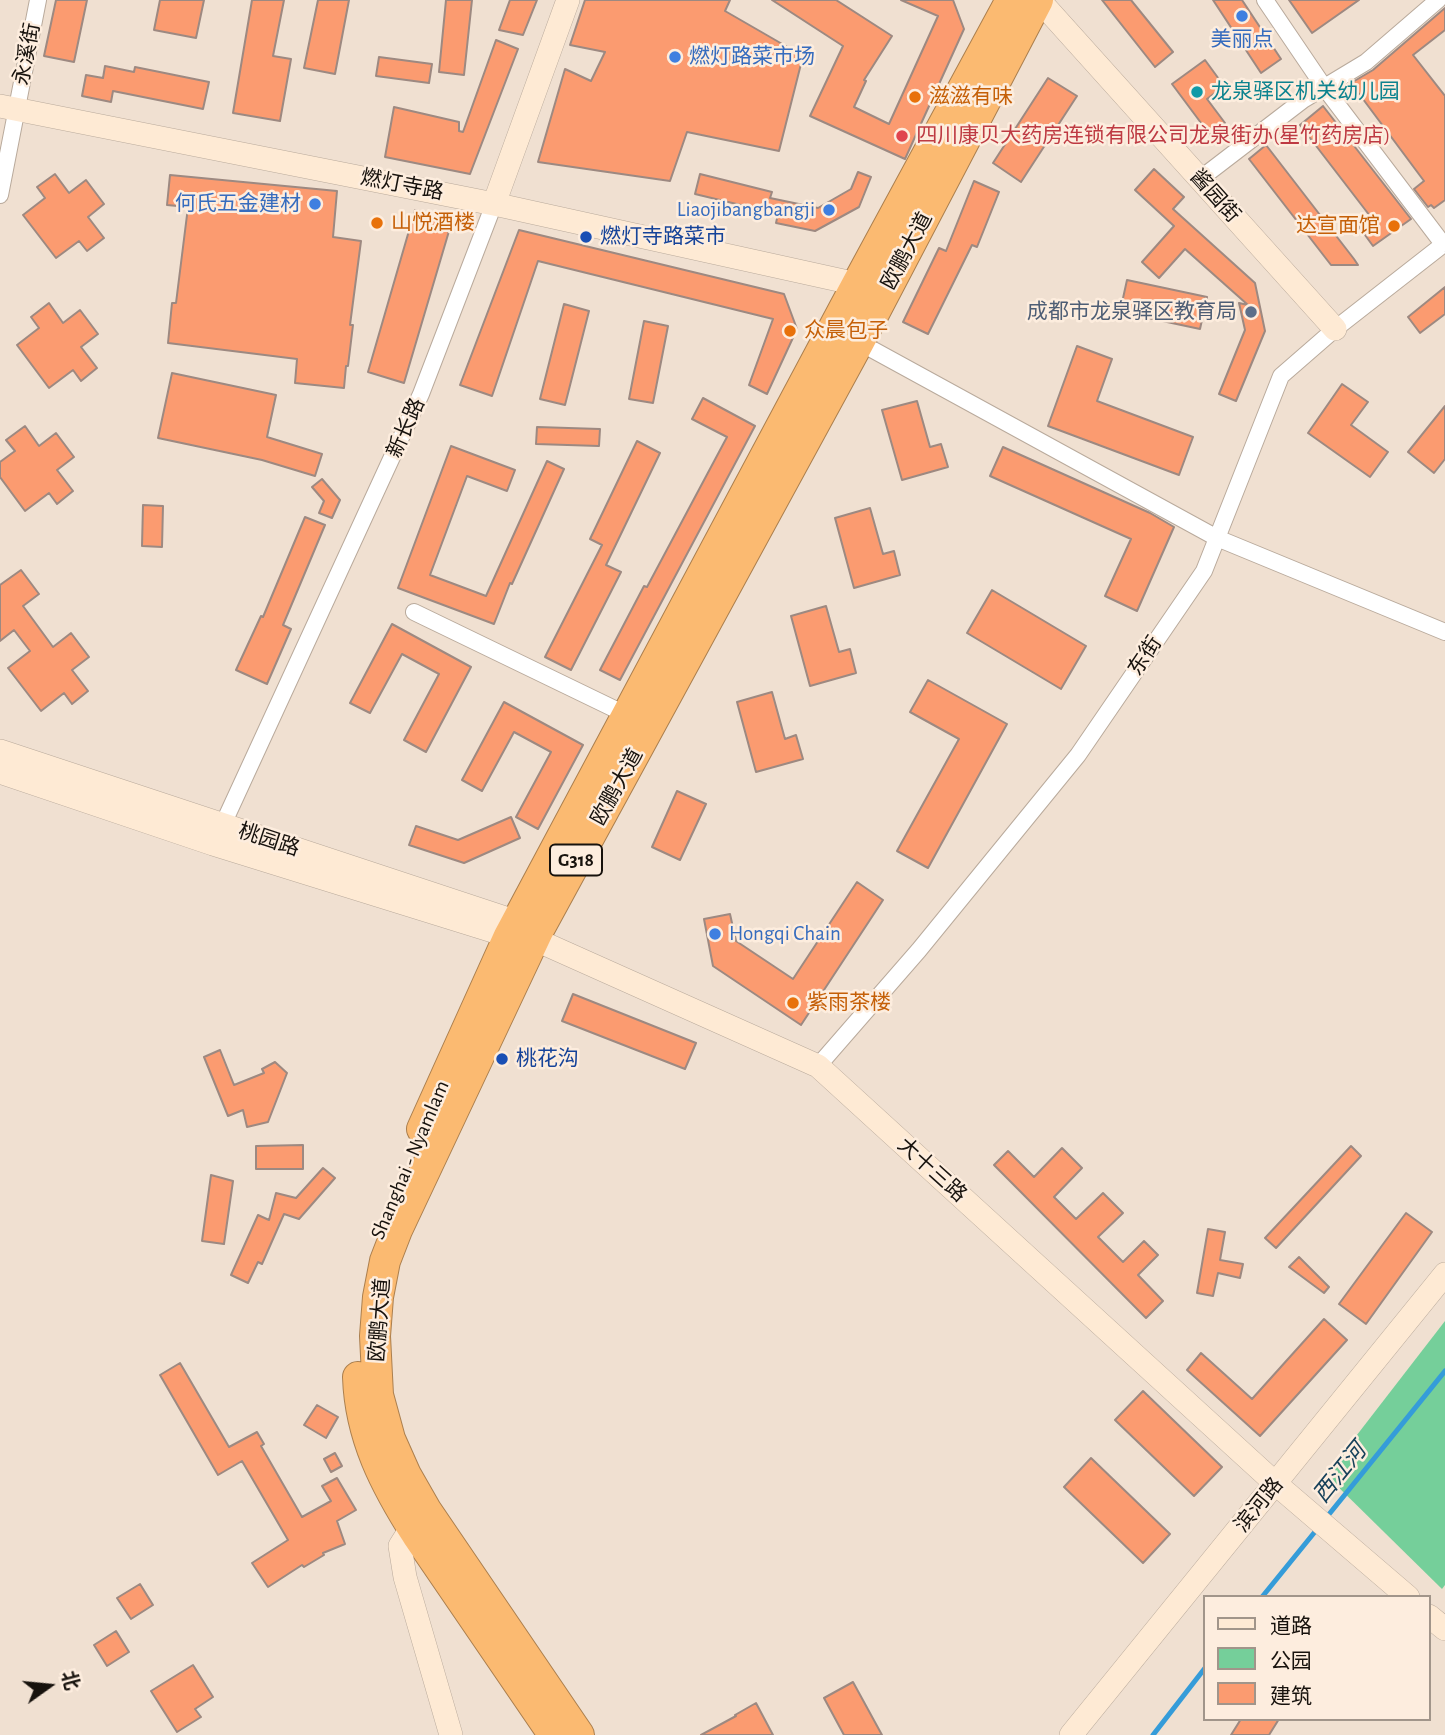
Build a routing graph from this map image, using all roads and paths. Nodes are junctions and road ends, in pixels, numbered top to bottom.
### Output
1 (38, 0) edge
2 (568, 0) edge
3 (1011, 0) edge
4 (1039, 0) edge
5 (1265, 0) edge
6 (1438, 0) edge
7 (1324, 87) junction
8 (8, 107) edge
9 (1200, 179) junction
10 (0, 195) edge
11 (494, 204) junction
12 (1444, 243) edge
13 (871, 289) junction
14 (1335, 329) junction
15 (846, 336) junction
16 (1217, 538) junction
17 (414, 612) dead end
18 (1445, 632) edge
19 (627, 715) junction
20 (0, 751) edge
21 (0, 772) edge
22 (219, 835) junction
23 (526, 935) junction
24 (818, 1066) junction
25 (1445, 1274) edge
26 (1276, 1484) junction
27 (412, 1527) junction
28 (1407, 1595) edge
29 (451, 1735) edge
30 (554, 1735) edge
31 (579, 1735) edge
32 (1071, 1735) edge

1 - 8 street, 永溪街
2 - 11 street, 新长路
3 - 13 highway, 欧鹏大道 / G318
4 - 9 street, 酱园街
4 - 13 highway, 欧鹏大道 / G318
5 - 7 street
6 - 7 street
7 - 9 street
7 - 12 street
8 - 10 street, 永溪街
8 - 11 street, 燃灯寺路
9 - 14 street, 酱园街
11 - 13 street, 燃灯寺路
11 - 22 street, 新长路
12 - 14 street, 东街
13 - 15 highway, 欧鹏大道 / G318
14 - 16 street, 东街
15 - 16 street
15 - 19 highway, 欧鹏大道 / G318
15 - 23 highway, 欧鹏大道 / G318
16 - 18 street
16 - 24 street, 东街
17 - 19 street
19 - 23 highway, 欧鹏大道 / G318
20 - 22 street, 桃园路
21 - 22 street
22 - 23 street, 桃园路
23 - 24 street, 大十三路
23 - 27 highway, Shanghai - Nyamlam / G318
23 - 31 highway, 欧鹏大道 / G318
24 - 26 street, 大十三路
25 - 26 street, 滨河路
26 - 28 street, 大十三路
26 - 32 street, 滨河路
27 - 29 street
27 - 30 highway, Shanghai - Nyamlam / G318

